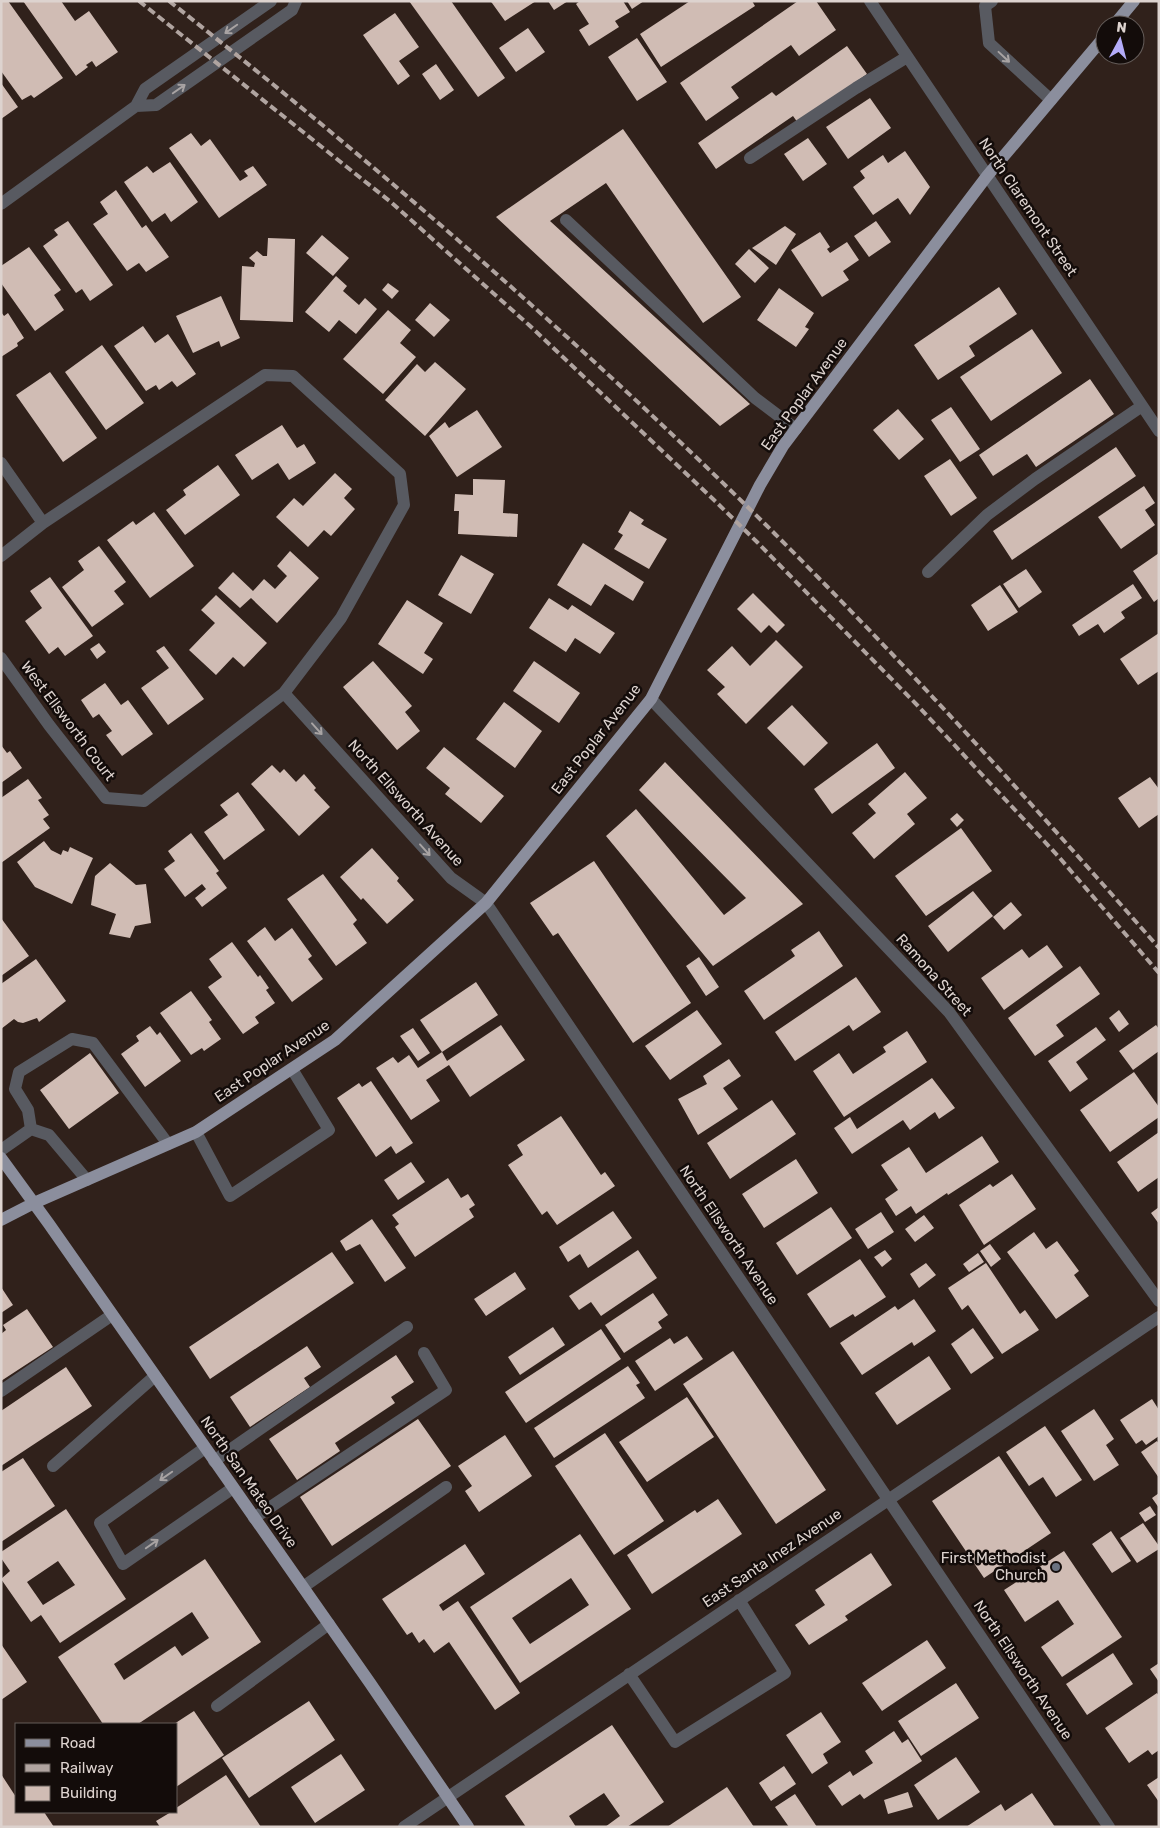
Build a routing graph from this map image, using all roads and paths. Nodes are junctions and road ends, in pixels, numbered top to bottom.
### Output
1 (271, 1) edge
2 (296, 1) edge
3 (870, 1) edge
4 (992, 1) edge
5 (1134, 1) edge
6 (1122, 15) edge
7 (1095, 48) edge
8 (907, 57) junction
9 (1051, 100) junction
10 (136, 106) junction
11 (750, 158) dead end
12 (987, 176) junction
13 (1, 204) edge
14 (566, 220) dead end
15 (1142, 406) junction
16 (796, 429) junction
17 (1159, 431) edge
18 (1, 463) edge
19 (43, 523) junction
20 (1, 556) edge
21 (928, 572) dead end
22 (1, 658) edge
23 (284, 693) junction
24 (650, 699) junction
25 (486, 903) junction
26 (292, 1068) junction
27 (31, 1129) junction
28 (196, 1132) junction
29 (168, 1144) junction
30 (1, 1150) edge
31 (1, 1158) edge
32 (87, 1180) junction
33 (34, 1203) junction
34 (1, 1220) edge
35 (1159, 1301) edge
36 (112, 1315) junction
37 (1159, 1317) edge
38 (407, 1327) dead end
39 (424, 1353) dead end
40 (155, 1376) junction
41 (1, 1391) edge
42 (205, 1448) junction
43 (214, 1461) junction
44 (53, 1466) dead end
45 (446, 1487) dead end
46 (233, 1488) junction
47 (888, 1499) junction
48 (254, 1518) junction
49 (303, 1587) junction
50 (739, 1600) junction
51 (329, 1624) junction
52 (629, 1674) junction
53 (216, 1706) dead end
54 (448, 1797) junction
55 (404, 1827) edge
56 (468, 1827) edge
57 (1109, 1827) edge

1 -> 10 street
10 -> 2 street
3 - 8 street, North Claremont Street
4 -> 9 street
5 - 6 main road
7 - 9 main road, East Poplar Avenue
8 - 11 street
8 - 12 street, North Claremont Street
9 - 12 main road, East Poplar Avenue
10 - 13 street
12 - 15 street, North Claremont Street
12 - 16 main road, East Poplar Avenue
14 - 16 street
15 - 17 street, North Claremont Street
15 - 21 street
16 - 24 main road, East Poplar Avenue
18 - 19 street
19 - 20 street
19 - 23 street, West Ellsworth Court
22 - 23 street, West Ellsworth Court
23 -> 25 street, North Ellsworth Avenue
24 - 25 main road, East Poplar Avenue
24 - 35 street, Ramona Street
25 - 26 main road, East Poplar Avenue
25 - 47 street, North Ellsworth Avenue
26 - 28 main road, East Poplar Avenue
26 - 28 street
27 - 29 street
27 - 30 street
27 - 32 street
28 - 29 main road, East Poplar Avenue
29 - 32 main road, East Poplar Avenue
31 - 33 main road, North San Mateo Drive
32 - 33 main road, East Poplar Avenue
33 - 34 main road, East Poplar Avenue
33 - 36 main road, North San Mateo Drive
36 - 40 main road, North San Mateo Drive
36 - 41 street
37 - 47 street, East Santa Inez Avenue
38 - 43 street
39 - 48 street
40 - 42 main road, North San Mateo Drive
40 - 44 street
42 - 43 main road, North San Mateo Drive
42 -> 46 street
43 - 46 main road, North San Mateo Drive
45 - 49 street
46 - 48 main road, North San Mateo Drive
47 - 50 street, East Santa Inez Avenue
47 - 57 street, North Ellsworth Avenue
48 - 49 main road, North San Mateo Drive
49 - 51 main road, North San Mateo Drive
50 - 52 street, East Santa Inez Avenue
50 - 52 street
51 - 53 street
51 - 54 main road, North San Mateo Drive
52 - 54 street, East Santa Inez Avenue
54 - 55 street, East Santa Inez Avenue
54 - 56 main road, North San Mateo Drive

